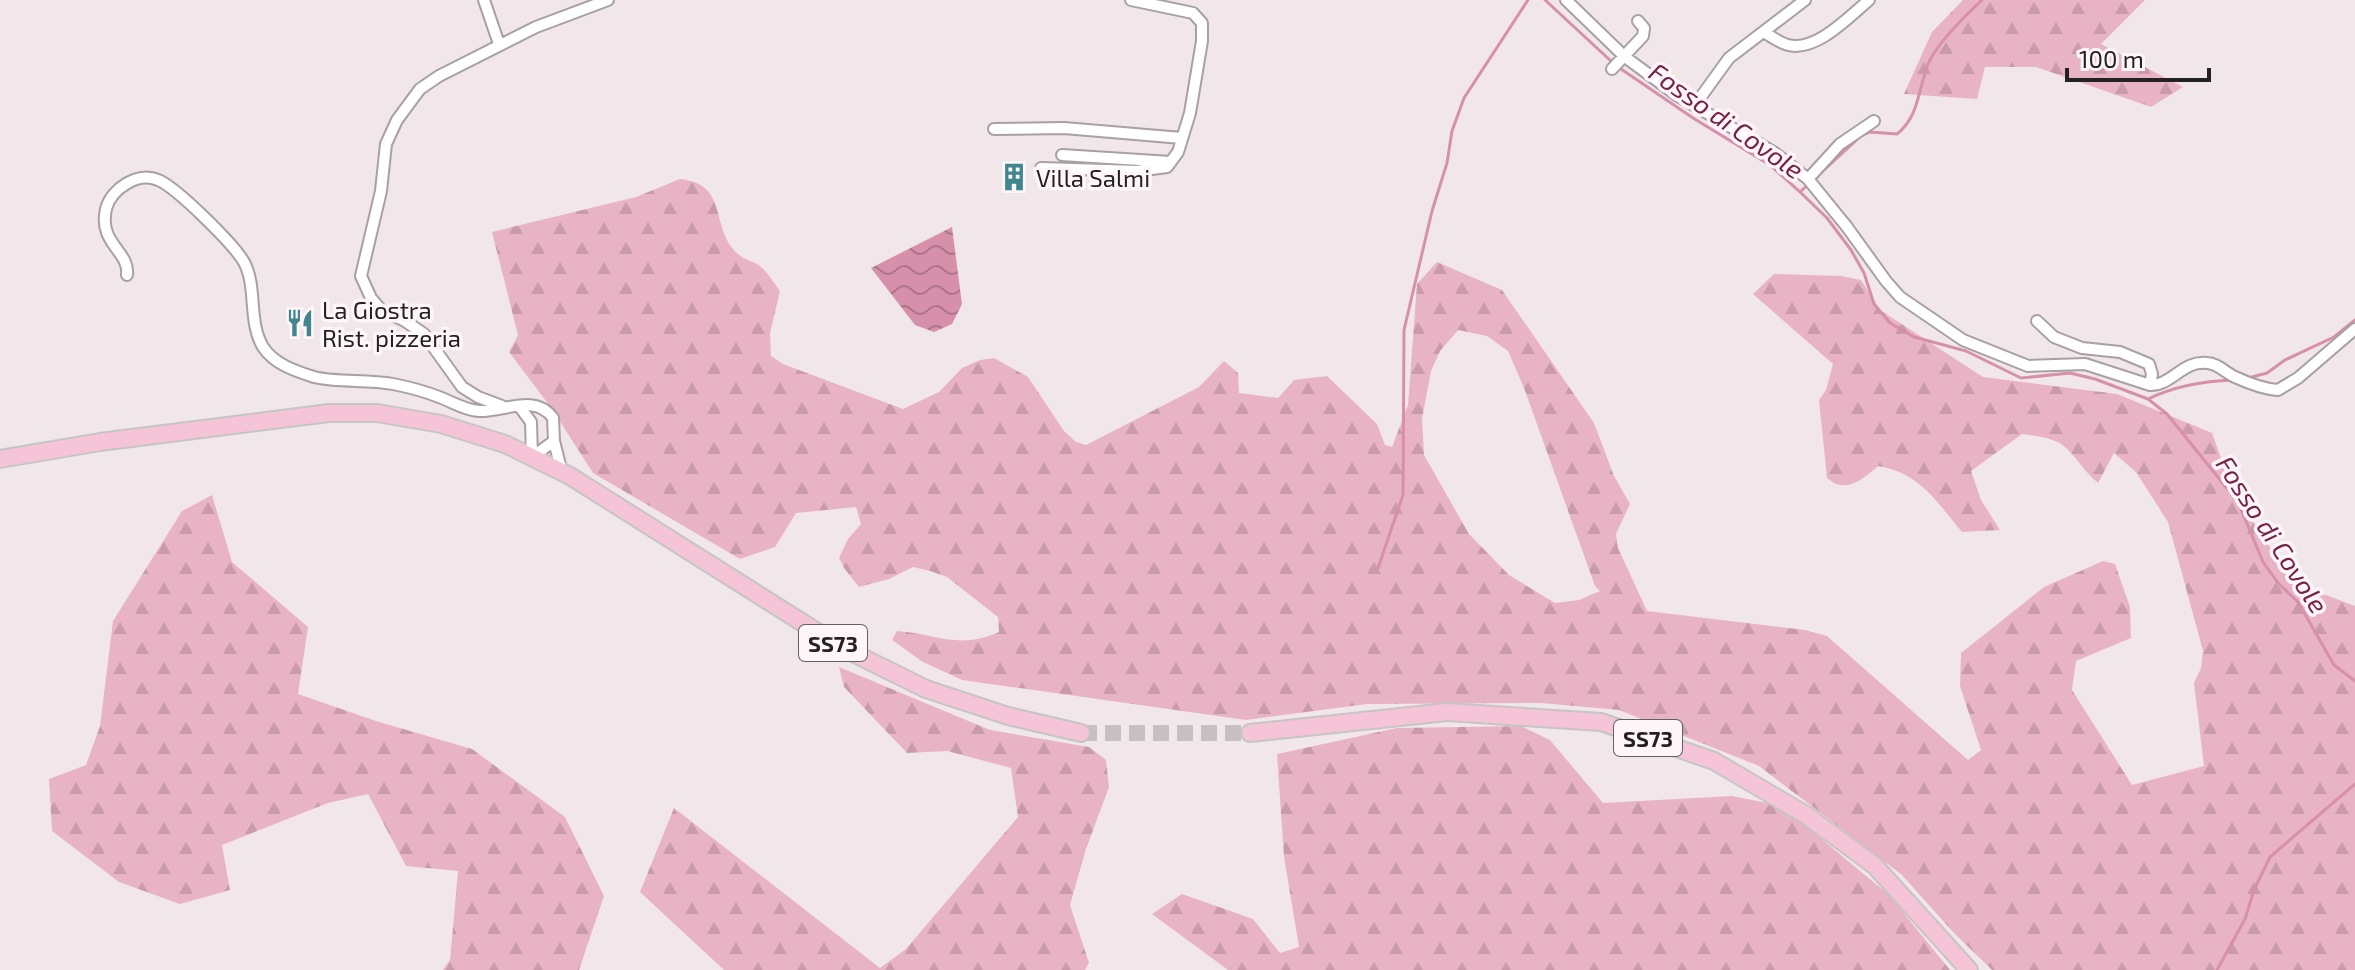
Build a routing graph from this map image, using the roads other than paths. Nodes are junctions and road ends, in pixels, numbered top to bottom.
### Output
1 (484, 0) edge
2 (608, 0) edge
3 (1131, 0) edge
4 (1566, 0) edge
5 (1805, 0) edge
6 (1869, 0) edge
7 (1638, 21) dead end
8 (1765, 33) junction
9 (499, 44) junction
10 (1618, 62) junction
11 (1695, 105) junction
12 (1874, 121) dead end
13 (994, 129) dead end
14 (1182, 138) junction
15 (1062, 155) dead end
16 (1171, 162) junction
17 (1041, 168) dead end
18 (1808, 179) junction
19 (127, 275) dead end
20 (2037, 321) dead end
21 (2355, 329) edge
22 (2150, 385) junction
23 (519, 406) junction
24 (504, 407) junction
25 (532, 433) junction
26 (554, 441) junction
27 (505, 444) junction
28 (532, 457) junction
29 (0, 459) edge
30 (562, 473) junction
31 (1081, 733) tunnel mouth
32 (1250, 733) tunnel mouth
33 (1969, 970) edge

1 - 9 street
2 - 9 street
3 - 14 street
4 - 10 street
5 - 8 street
6 - 8 street
7 - 10 street
8 - 11 street
9 - 24 street
10 - 11 street
11 - 18 street
12 - 18 street
13 - 14 street
14 - 16 street
15 - 16 street
16 - 17 street
18 - 22 street
19 - 24 street
20 - 22 street
21 - 22 street
23 - 24 street
23 - 25 street
23 - 26 street
25 - 27 street
25 - 28 street
26 - 28 street
26 - 30 street
27 - 28 main road, SS73
27 - 29 main road, SS73
28 - 30 main road, SS73
30 - 31 main road, SS73
32 - 33 main road, SS73

